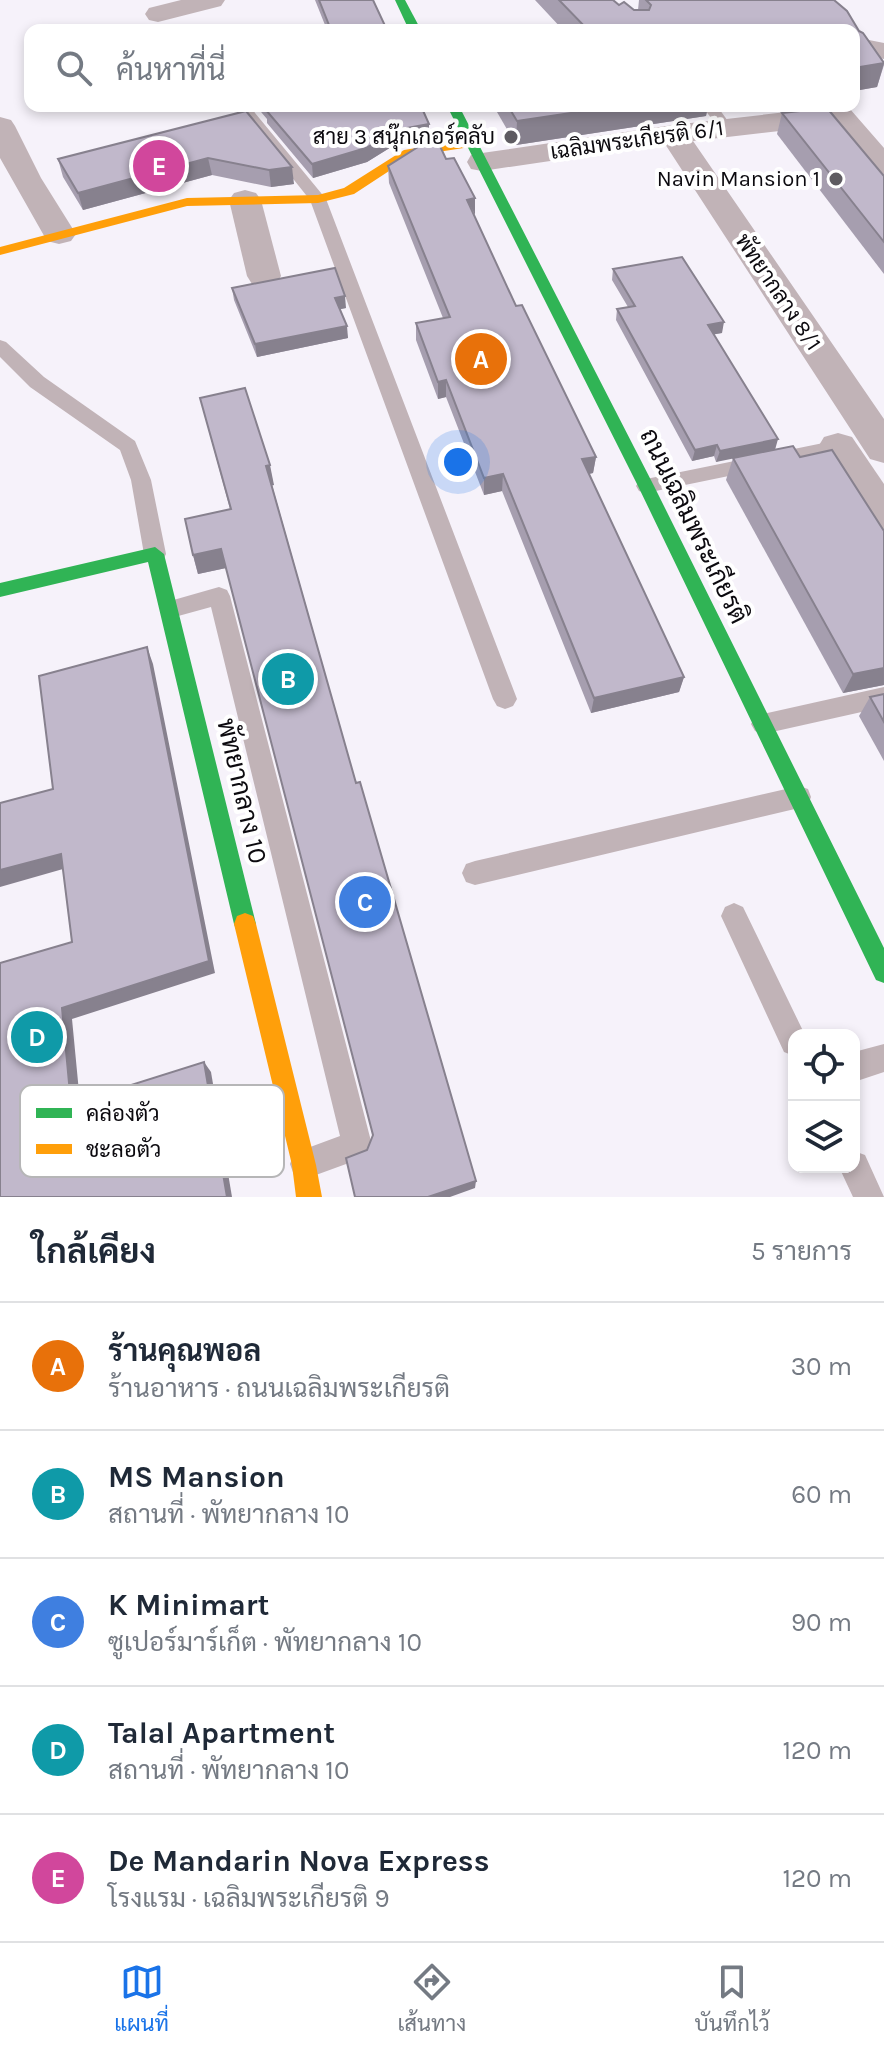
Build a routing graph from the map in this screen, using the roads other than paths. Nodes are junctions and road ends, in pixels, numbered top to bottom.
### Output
1 (212, 0) edge
2 (400, 0) edge
3 (158, 14) dead end
4 (412, 24) edge
5 (860, 46) edge
6 (884, 51) edge
7 (247, 112) edge
8 (456, 112) edge
9 (718, 117) edge
10 (0, 126) edge
11 (673, 134) junction
12 (477, 152) junction
13 (884, 168) edge
14 (318, 199) junction
15 (245, 200) junction
16 (59, 234) junction
17 (0, 251) edge
18 (264, 276) dead end
19 (0, 346) edge
20 (838, 447) joint
21 (884, 449) edge
22 (646, 486) junction
23 (884, 516) edge
24 (155, 554) junction
25 (0, 590) edge
26 (171, 609) junction
27 (884, 697) edge
28 (505, 699) dead end
29 (763, 724) junction
30 (799, 797) junction
31 (475, 873) dead end
32 (734, 916) dead end
33 (884, 972) edge
34 (788, 1029) edge
35 (884, 1058) edge
36 (860, 1065) edge
37 (304, 1165) junction
38 (857, 1173) edge
39 (309, 1197) edge
40 (869, 1197) edge

1 - 3 street
2 - 4 street
5 - 6 street
7 - 14 lane
8 - 12 street, ถนนเฉลิมพระเกียรติ
9 - 11 street, เฉลิมพระเกียรติ 6/1
9 - 13 street, เฉลิมพระเกียรติ 6/1
10 - 16 street
11 - 12 street, เฉลิมพระเกียรติ 6/1
11 - 21 street, พัทยากลาง 8/1
12 - 14 street
12 - 22 street, ถนนเฉลิมพระเกียรติ
14 - 15 street
14 - 28 lane
15 - 16 street
15 - 18 street
16 - 17 street
19 - 24 lane
20 - 22 lane
20 - 23 street
22 - 29 street, ถนนเฉลิมพระเกียรติ
24 - 25 street
24 - 26 street, พัทยากลาง 10
26 - 37 street, พัทยากลาง 10
26 - 37 lane
27 - 29 lane
29 - 30 street, ถนนเฉลิมพระเกียรติ
30 - 31 lane
30 - 33 street, ถนนเฉลิมพระเกียรติ
32 - 34 lane
35 - 36 lane
37 - 39 street, พัทยากลาง 10
38 - 40 lane

